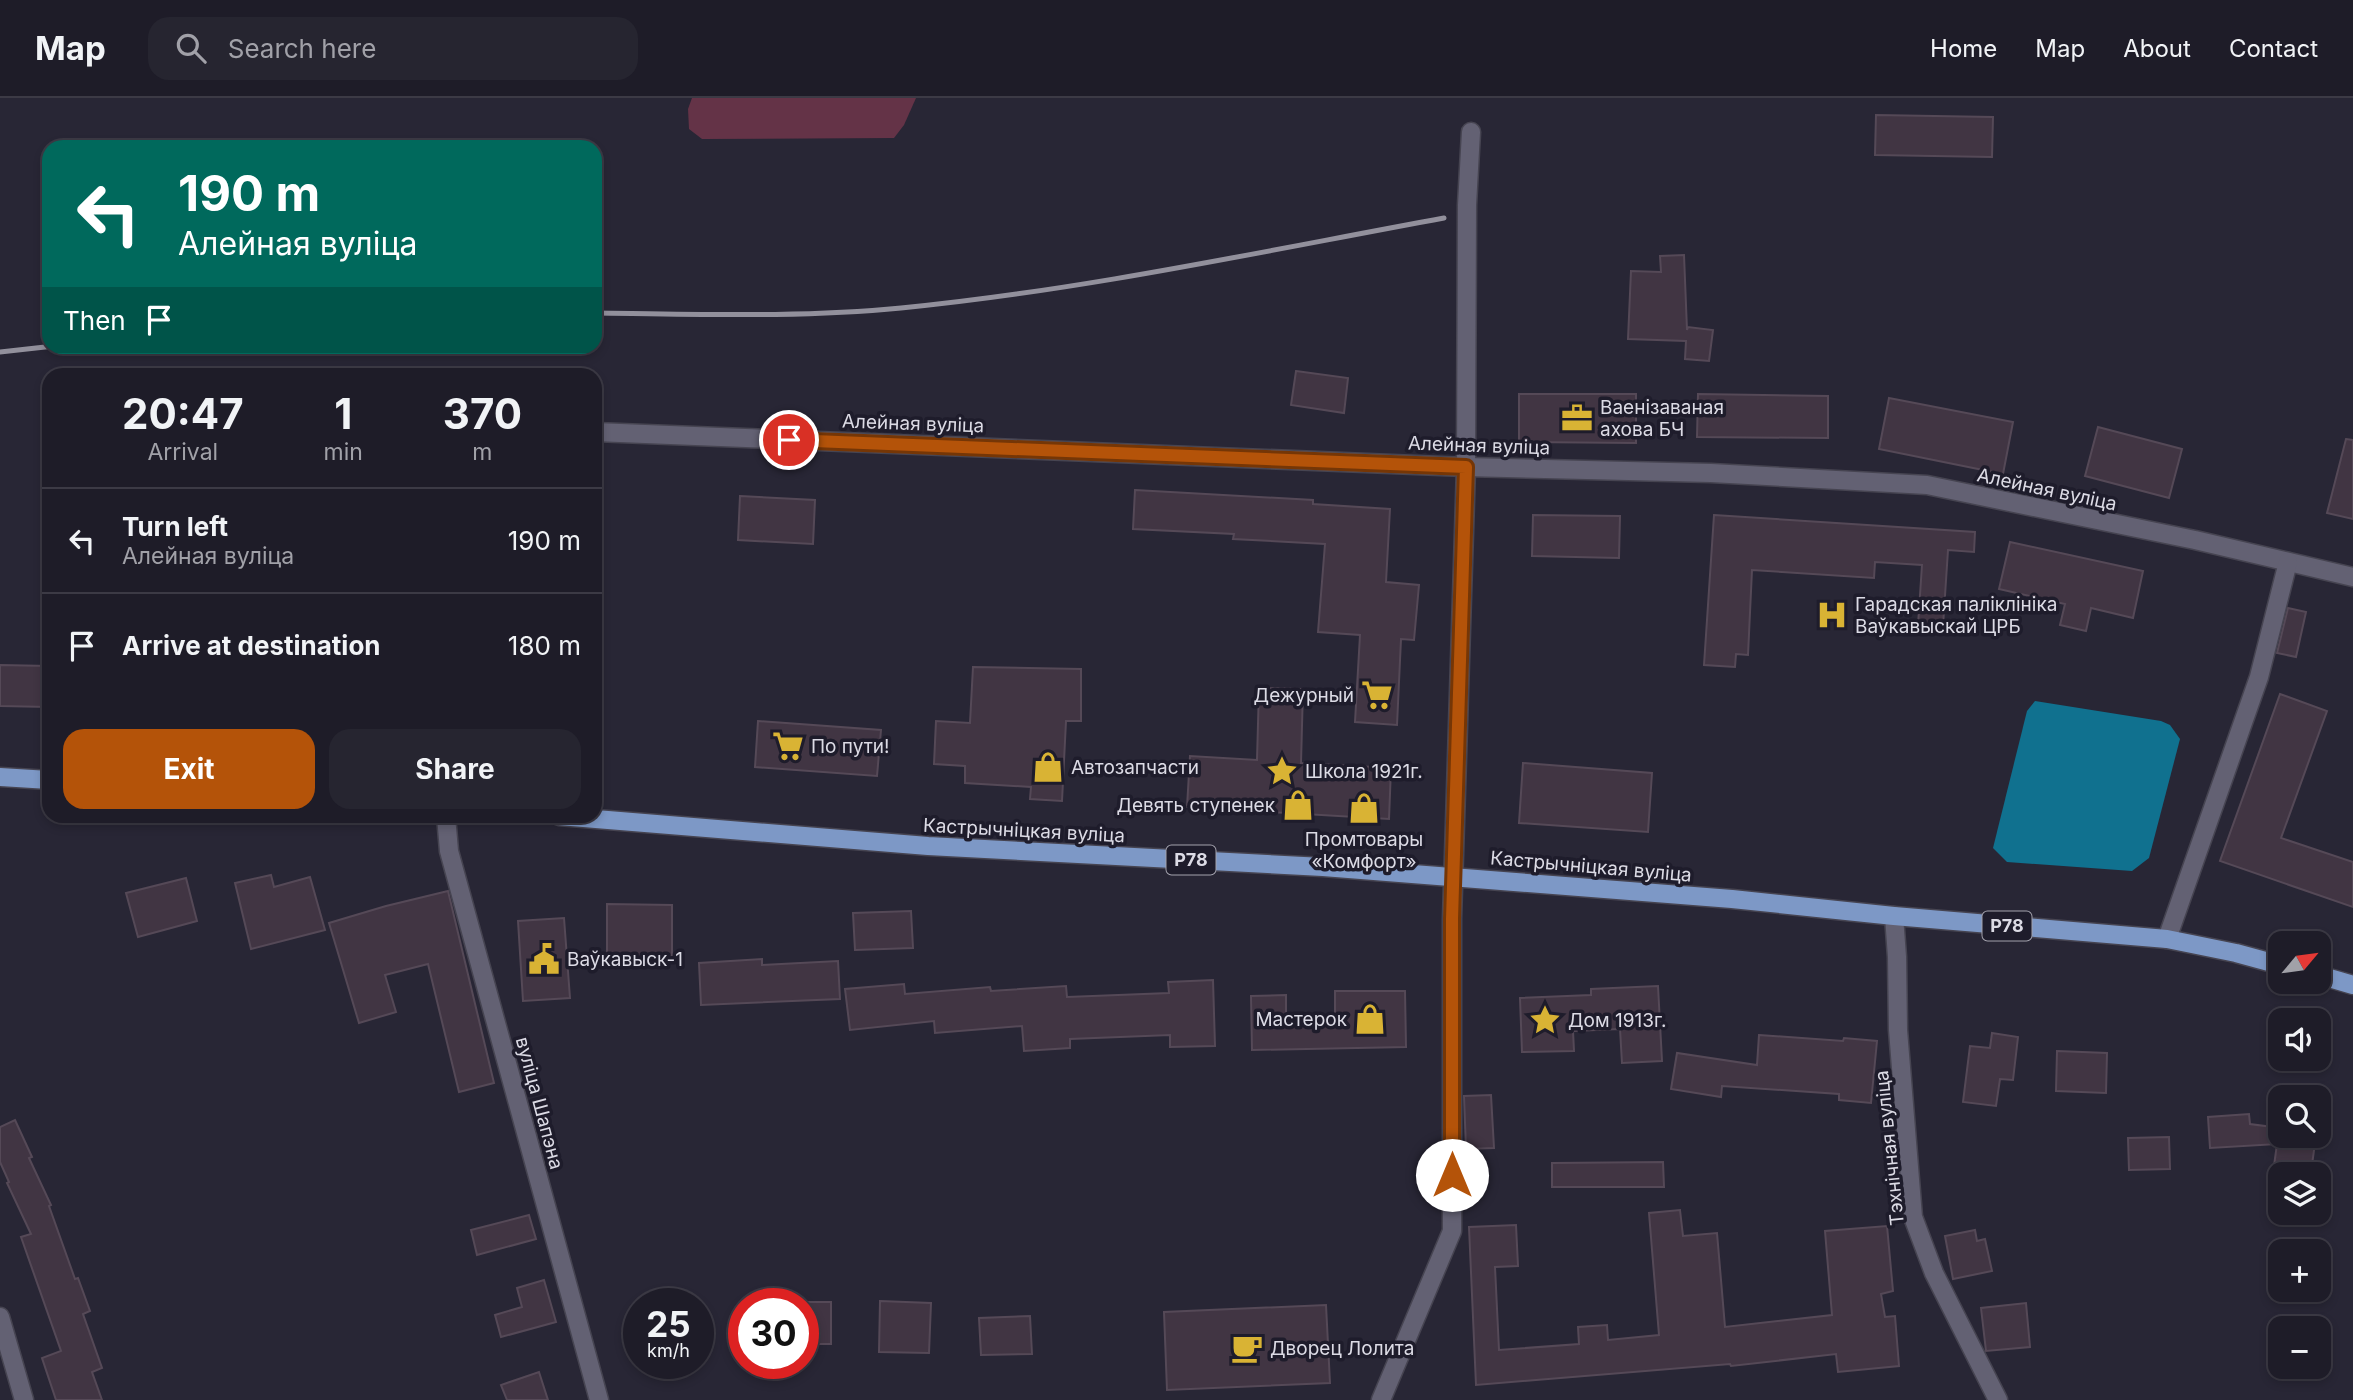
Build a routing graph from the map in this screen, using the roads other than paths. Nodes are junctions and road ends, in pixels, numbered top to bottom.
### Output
1 (1471, 132) dead end
2 (602, 432) edge
3 (1466, 467) junction
4 (2288, 562) junction
5 (2353, 577) edge
6 (0, 777) edge
7 (42, 780) edge
8 (602, 819) edge
9 (447, 823) edge
10 (1454, 876) junction
11 (1894, 916) junction
12 (2166, 939) junction
13 (2268, 962) edge
14 (2331, 979) edge
15 (2353, 985) edge
16 (0, 1317) edge
17 (23, 1400) edge
18 (599, 1400) edge
19 (1381, 1400) edge
20 (1998, 1400) edge

1 - 3 street
2 - 3 street, Алейная вуліца
3 - 4 street, Алейная вуліца
3 - 10 street
4 - 5 street, Алейная вуліца
4 - 12 street
6 - 7 main road
8 - 10 main road, Кастрычніцкая вуліца / Р78
9 - 18 street, вуліца Шапэна
10 - 11 main road, Кастрычніцкая вуліца / Р78
10 - 19 street
11 - 12 main road, Кастрычніцкая вуліца / Р78
11 - 20 street, Тэхнічная вуліца
12 - 13 main road, Кастрычніцкая вуліца / Р78
14 - 15 main road
16 - 17 street

